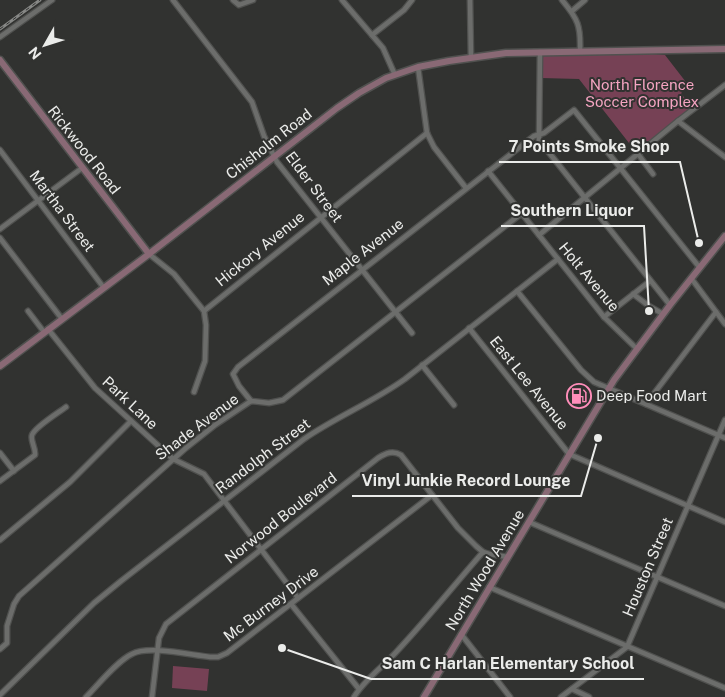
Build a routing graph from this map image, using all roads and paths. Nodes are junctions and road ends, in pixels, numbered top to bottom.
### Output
1 (52, 0) edge
2 (173, 0) edge
3 (233, 0) edge
4 (253, 0) edge
5 (342, 0) edge
6 (412, 0) edge
7 (470, 0) edge
8 (562, 0) edge
9 (585, 0) edge
10 (572, 11) junction
11 (372, 35) junction
12 (0, 37) edge
13 (725, 49) edge
14 (580, 51) junction
15 (540, 52) junction
16 (471, 58) junction
17 (0, 60) edge
18 (418, 67) junction
19 (395, 75) junction
20 (725, 85) edge
21 (678, 121) junction
22 (427, 133) junction
23 (539, 135) junction
24 (0, 150) edge
25 (638, 154) junction
26 (274, 155) junction
27 (725, 157) edge
28 (82, 168) junction
29 (621, 168) junction
30 (488, 172) junction
31 (653, 174) dead end
32 (466, 188) junction
33 (584, 197) junction
34 (40, 201) junction
35 (522, 214) junction
36 (320, 217) junction
37 (0, 229) edge
38 (539, 235) junction
39 (725, 236) edge
40 (0, 238) edge
41 (149, 254) junction
42 (558, 259) junction
43 (700, 268) junction
44 (362, 269) junction
45 (692, 278) junction
46 (650, 281) junction
47 (104, 288) junction
48 (517, 291) junction
49 (634, 294) junction
50 (670, 305) junction
51 (28, 311) dead end
52 (204, 311) junction
53 (396, 312) junction
54 (716, 312) junction
55 (663, 314) junction
56 (604, 316) junction
57 (62, 319) junction
58 (725, 324) edge
59 (469, 328) junction
60 (46, 331) junction
61 (412, 332) dead end
62 (637, 348) junction
63 (422, 365) junction
64 (0, 366) edge
65 (609, 389) junction
66 (194, 392) dead end
67 (251, 401) junction
68 (646, 404) junction
69 (454, 405) dead end
70 (66, 407) dead end
71 (725, 420) edge
72 (131, 421) junction
73 (718, 434) junction
74 (725, 438) edge
75 (0, 453) edge
76 (569, 454) junction
77 (173, 459) junction
78 (14, 471) junction
79 (0, 481) edge
80 (432, 494) junction
81 (223, 501) junction
82 (687, 506) junction
83 (529, 522) junction
84 (725, 522) edge
85 (0, 540) edge
86 (260, 549) junction
87 (483, 552) junction
88 (508, 557) junction
89 (657, 577) junction
90 (489, 587) junction
91 (298, 598) junction
92 (291, 604) junction
93 (725, 606) edge
94 (461, 634) junction
95 (627, 647) junction
96 (0, 649) edge
97 (158, 651) junction
98 (725, 688) edge
99 (359, 689) junction
100 (572, 689) junction
101 (0, 694) edge
102 (86, 697) edge
103 (152, 697) edge
104 (354, 697) edge
105 (424, 697) edge
106 (510, 697) edge
107 (561, 697) edge
108 (590, 697) edge

1 - 12 street
2 - 26 street, Elder Street
3 - 4 street
5 - 11 street
6 - 11 street
7 - 16 street
8 - 10 street
9 - 10 street
10 - 14 street
11 - 19 street
13 - 14 main road, Chisholm Road
14 - 15 main road, Chisholm Road
15 - 16 main road, Chisholm Road
15 - 23 street
16 - 18 main road, Chisholm Road
17 - 28 main road, Rickwood Road
18 - 19 main road, Chisholm Road
18 - 22 street
19 - 26 main road, Chisholm Road
20 - 21 street
21 - 25 street
21 - 27 street
22 - 32 street
22 - 36 street, Hickory Avenue
23 - 29 street, Maple Avenue
23 - 30 street, Maple Avenue
23 - 33 street
24 - 34 street, Martha Street
25 - 29 street
25 - 31 street
26 - 36 street, Elder Street
26 - 41 main road, Chisholm Road
28 - 34 street
28 - 41 main road, Rickwood Road
29 - 33 street
29 - 43 street
30 - 32 street, Maple Avenue
30 - 35 street, Holt Avenue
32 - 44 street, Maple Avenue
33 - 38 street
33 - 46 street
34 - 37 street
34 - 47 street, Martha Street
35 - 38 street, Holt Avenue
35 - 53 street, Shade Avenue
36 - 44 street, Elder Street
36 - 52 street, Hickory Avenue
38 - 42 street, Holt Avenue
39 - 43 main road, North Wood Avenue
40 - 57 street
41 - 47 main road, Chisholm Road
41 - 52 street
42 - 48 street, Randolph Street
42 - 56 street, Holt Avenue
43 - 45 main road, North Wood Avenue
44 - 53 street, Elder Street
44 - 67 street, Maple Avenue
45 - 50 main road, North Wood Avenue
45 - 54 street
46 - 49 street
46 - 50 street
47 - 57 main road, Chisholm Road
48 - 59 street, Randolph Street
48 - 65 street
49 - 55 street
49 - 56 street
50 - 55 main road, North Wood Avenue
51 - 60 street, Park Lane
52 - 66 street
53 - 61 street, Elder Street
53 - 67 street, Shade Avenue
54 - 58 street
54 - 68 street
55 - 62 main road, North Wood Avenue
56 - 62 street, Holt Avenue
57 - 60 main road, Chisholm Road
59 - 63 street, Randolph Street
59 - 76 street, East Lee Avenue
60 - 64 main road, Chisholm Road
60 - 72 street, Park Lane
62 - 65 main road, North Wood Avenue
63 - 69 street
63 - 81 street, Randolph Street
65 - 68 street
65 - 76 main road, North Wood Avenue
67 - 77 street, Shade Avenue
68 - 73 street
70 - 78 street
71 - 73 street, Houston Street
72 - 77 street, Park Lane
72 - 85 street
73 - 74 street
73 - 82 street, Houston Street
75 - 78 street
76 - 82 street
76 - 83 main road, North Wood Avenue
77 - 81 street, Park Lane
77 - 96 street, Shade Avenue
78 - 79 street
80 - 86 street, Norwood Boulevard
80 - 87 street, Norwood Boulevard
80 - 91 street, Mc Burney Drive
81 - 86 street, Park Lane
81 - 101 street, Randolph Street
82 - 84 street
82 - 89 street, Houston Street
83 - 88 main road, North Wood Avenue
83 - 89 street
86 - 91 street, Park Lane
86 - 97 street, Norwood Boulevard
87 - 88 street
87 - 99 street
88 - 90 main road, North Wood Avenue
89 - 93 street
89 - 95 street, Houston Street
90 - 94 main road, North Wood Avenue
90 - 95 street
91 - 92 street, Mc Burney Drive
92 - 97 street, Mc Burney Drive
92 - 99 street
94 - 105 main road, North Wood Avenue
94 - 106 street
95 - 98 street
95 - 100 street, Houston Street
97 - 102 street, Mc Burney Drive
97 - 103 street, Norwood Boulevard
99 - 104 street
100 - 107 street, Houston Street
100 - 108 street

